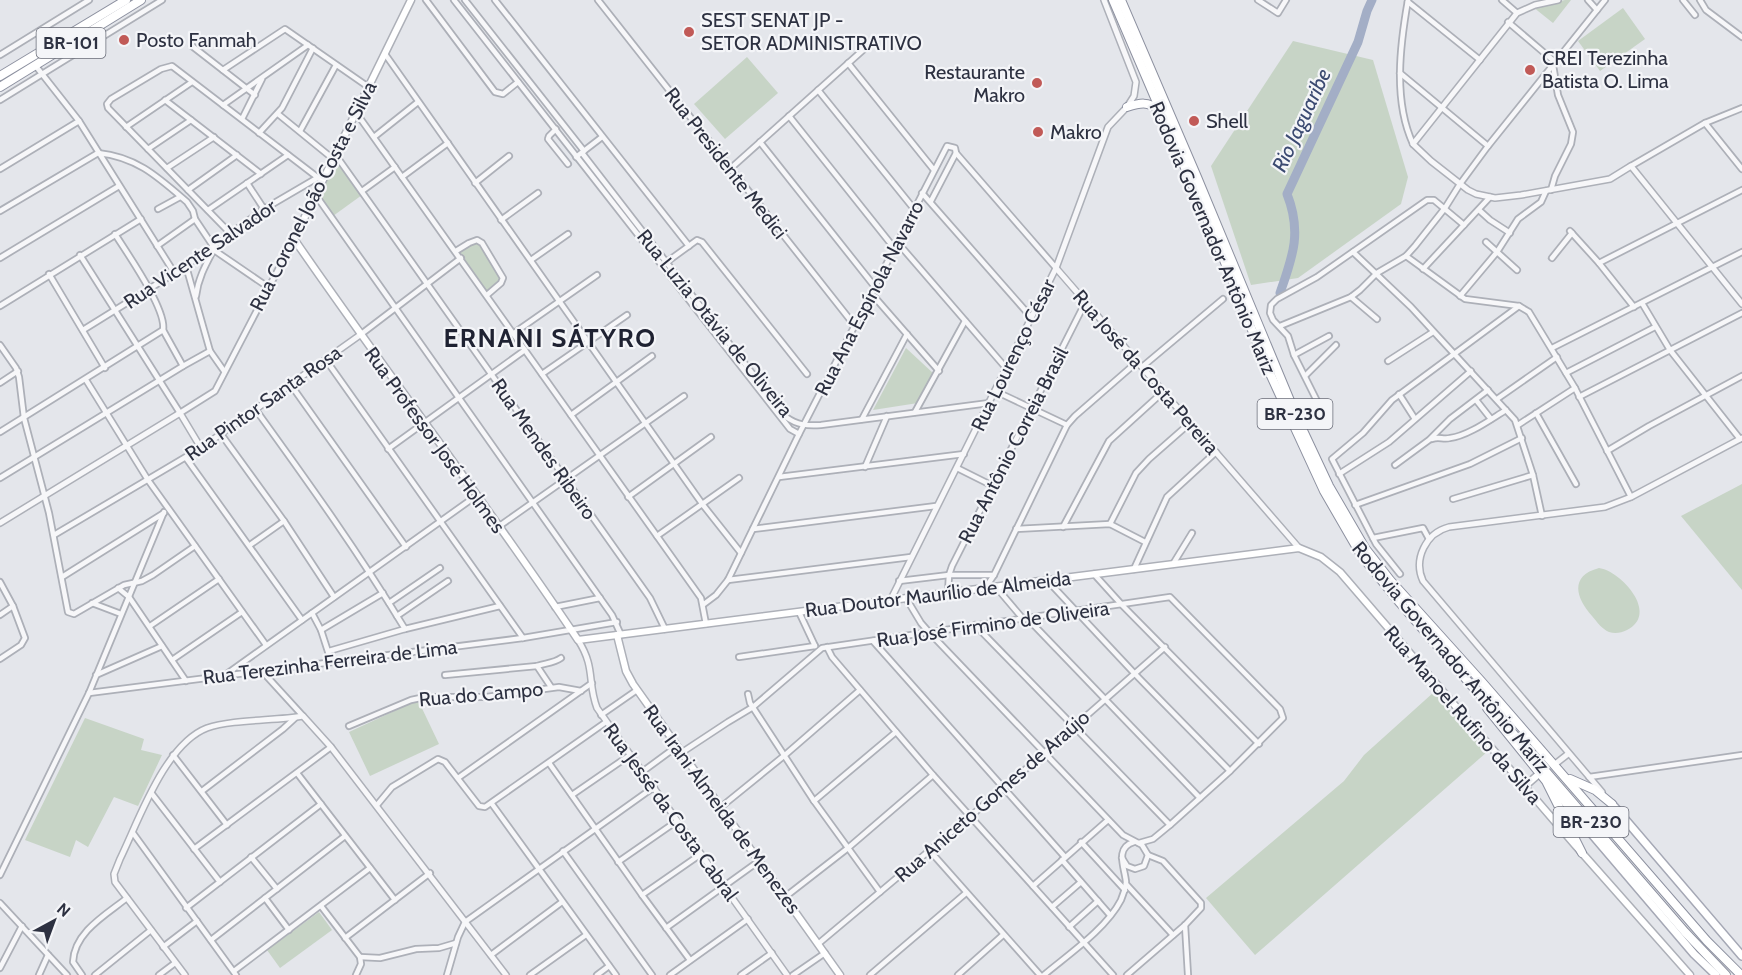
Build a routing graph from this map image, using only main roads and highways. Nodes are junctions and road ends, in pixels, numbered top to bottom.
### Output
1 (126, 0) edge
2 (141, 0) edge
3 (411, 0) edge
4 (1113, 0) edge
5 (1120, 0) edge
6 (0, 76) edge
7 (0, 87) edge
8 (1127, 107) road end
9 (1162, 114) junction
10 (294, 238) joint
11 (1299, 548) joint
12 (619, 635) junction
13 (578, 640) joint
14 (1459, 668) junction
15 (1540, 773) junction
16 (1561, 773) junction
17 (1546, 781) junction
18 (1525, 786) junction
19 (1612, 804) joint
20 (1582, 853) junction
21 (1742, 956) edge
22 (1739, 973) edge
23 (840, 975) edge
24 (1690, 975) edge
25 (1716, 975) edge
26 (1725, 975) edge

1 - 6 highway, BR-101
2 - 7 highway, BR-101
3 - 10 main road, Rua Coronel João Costa e Silva
4 - 9 highway, Rodovia Governador Antônio Mariz / BR-230
5 - 16 highway, Rodovia Governador Antônio Mariz / BR-230
8 - 9 highway
9 - 14 highway, Rodovia Governador Antônio Mariz / BR-230
10 - 13 main road, Rua Professor José Holmes
11 - 12 main road, Rua Doutor Maurílio de Almeida
11 - 18 main road, Rua Manoel Rufino da Silva
12 - 13 main road, Rua Doutor Maurílio de Almeida
12 - 23 main road, Rua Irani Almeida de Menezes
14 - 15 highway
14 - 26 highway, Rodovia Governador Antônio Mariz / BR-230
15 - 17 highway
15 - 18 main road
16 - 19 highway
16 - 22 highway, Rodovia Governador Antônio Mariz / BR-230
17 - 20 highway
17 - 25 main road
18 - 20 main road, Rua Manoel Rufino da Silva
19 - 21 main road
20 - 24 main road, Rua Manoel Rufino da Silva

